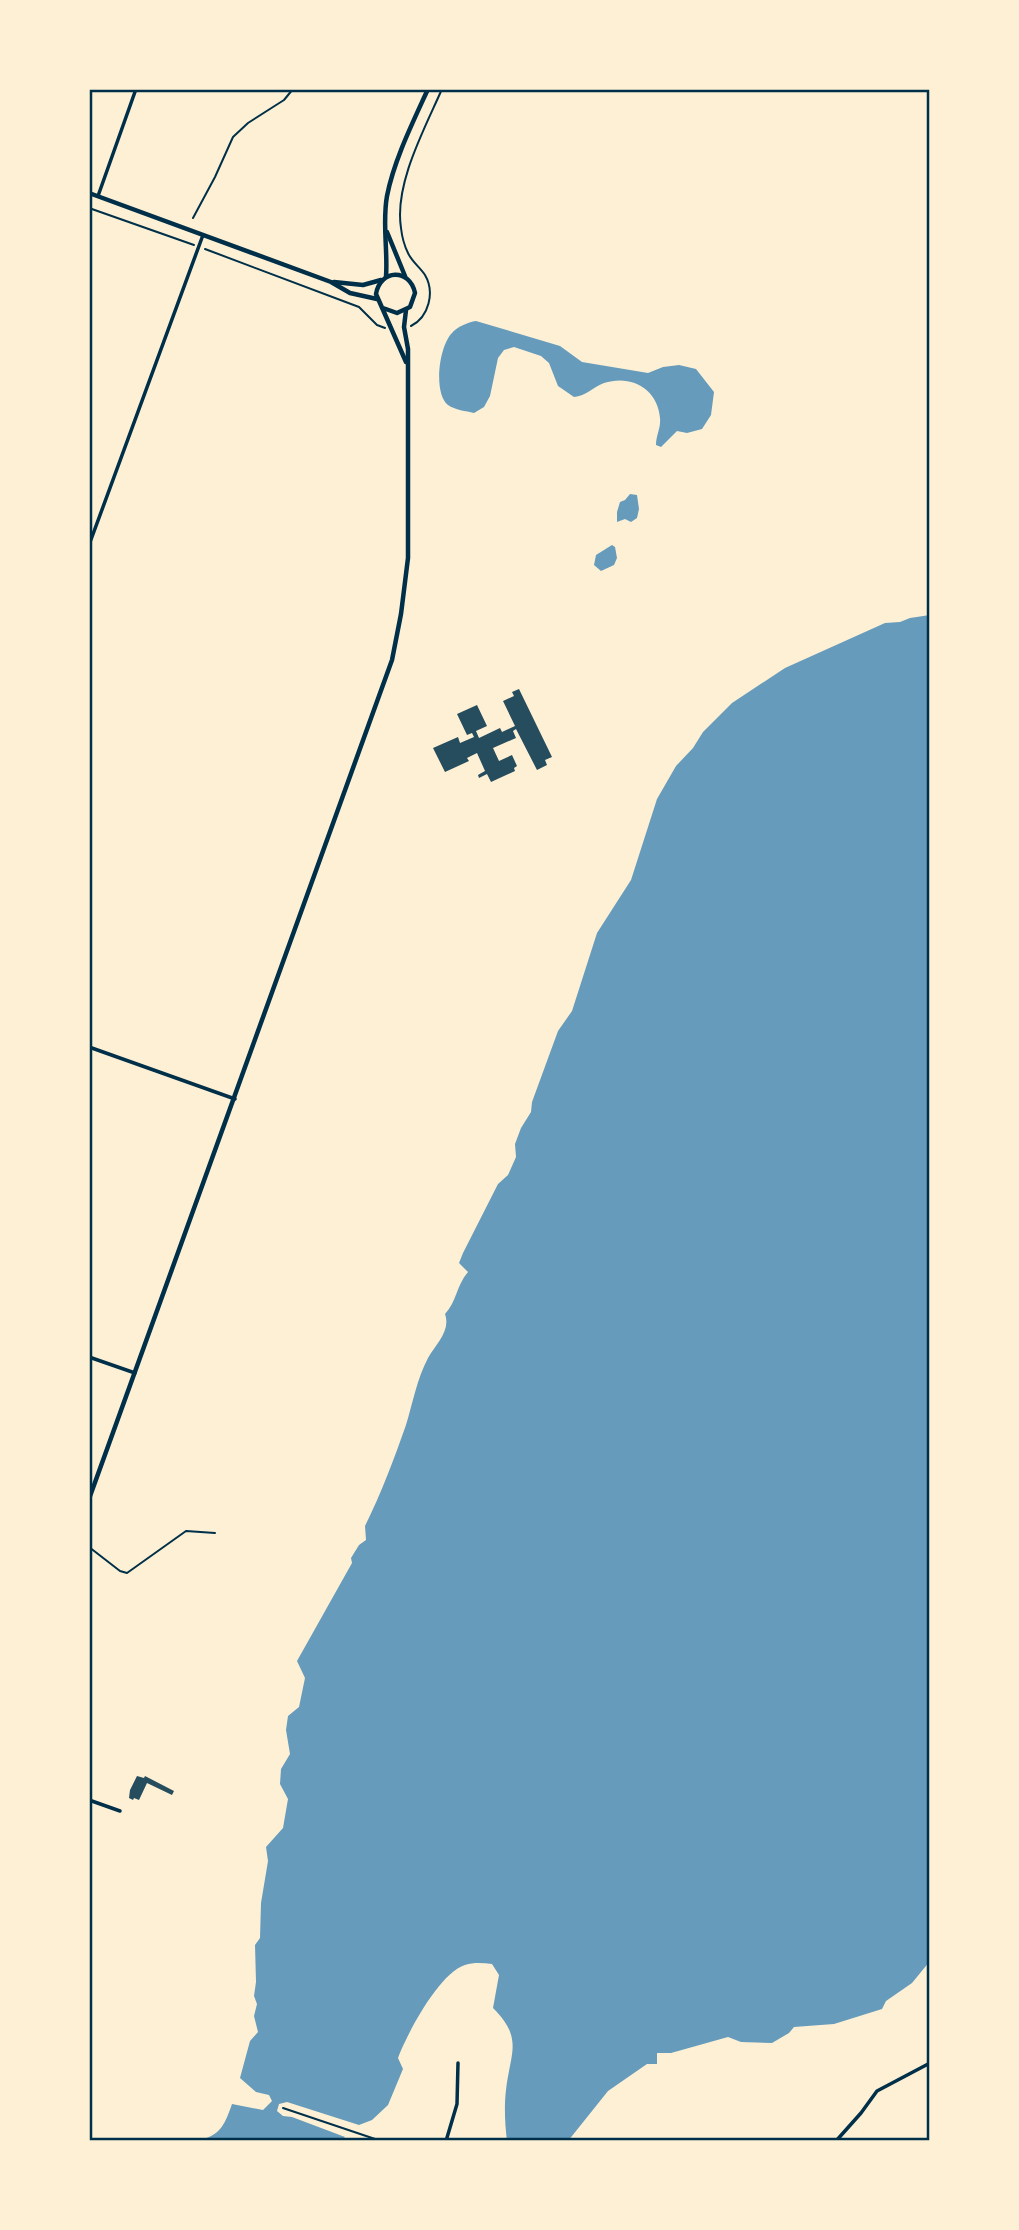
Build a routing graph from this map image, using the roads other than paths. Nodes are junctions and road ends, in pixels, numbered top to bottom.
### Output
1 (136, 89) edge
2 (428, 89) edge
3 (89, 193) edge
4 (98, 197) junction
5 (387, 229) junction
6 (203, 234) junction
7 (405, 276) junction
8 (384, 278) junction
9 (331, 282) junction
10 (377, 299) junction
11 (383, 308) junction
12 (406, 310) junction
13 (408, 366) junction
14 (89, 545) edge
15 (89, 1047) edge
16 (235, 1099) junction
17 (89, 1357) edge
18 (135, 1373) junction
19 (89, 1499) edge
20 (215, 1533) dead end
21 (89, 1547) edge
22 (89, 1800) edge
23 (120, 1811) dead end
24 (458, 2063) dead end
25 (930, 2063) edge
26 (446, 2141) edge
27 (836, 2141) edge

1 - 4 street
2 - 5 street
3 - 4 street
4 - 6 street
5 - 7 street
5 - 8 street
6 - 9 street
6 - 14 street
7 - 8 street
7 - 12 street
8 - 9 street
8 - 10 street
9 - 10 street
10 - 11 street
11 - 12 street
11 - 13 street
12 - 13 street
13 - 16 street
15 - 16 street
16 - 18 street
17 - 18 street
18 - 19 street
20 - 21 lane
22 - 23 street
24 - 26 street
25 - 27 street

